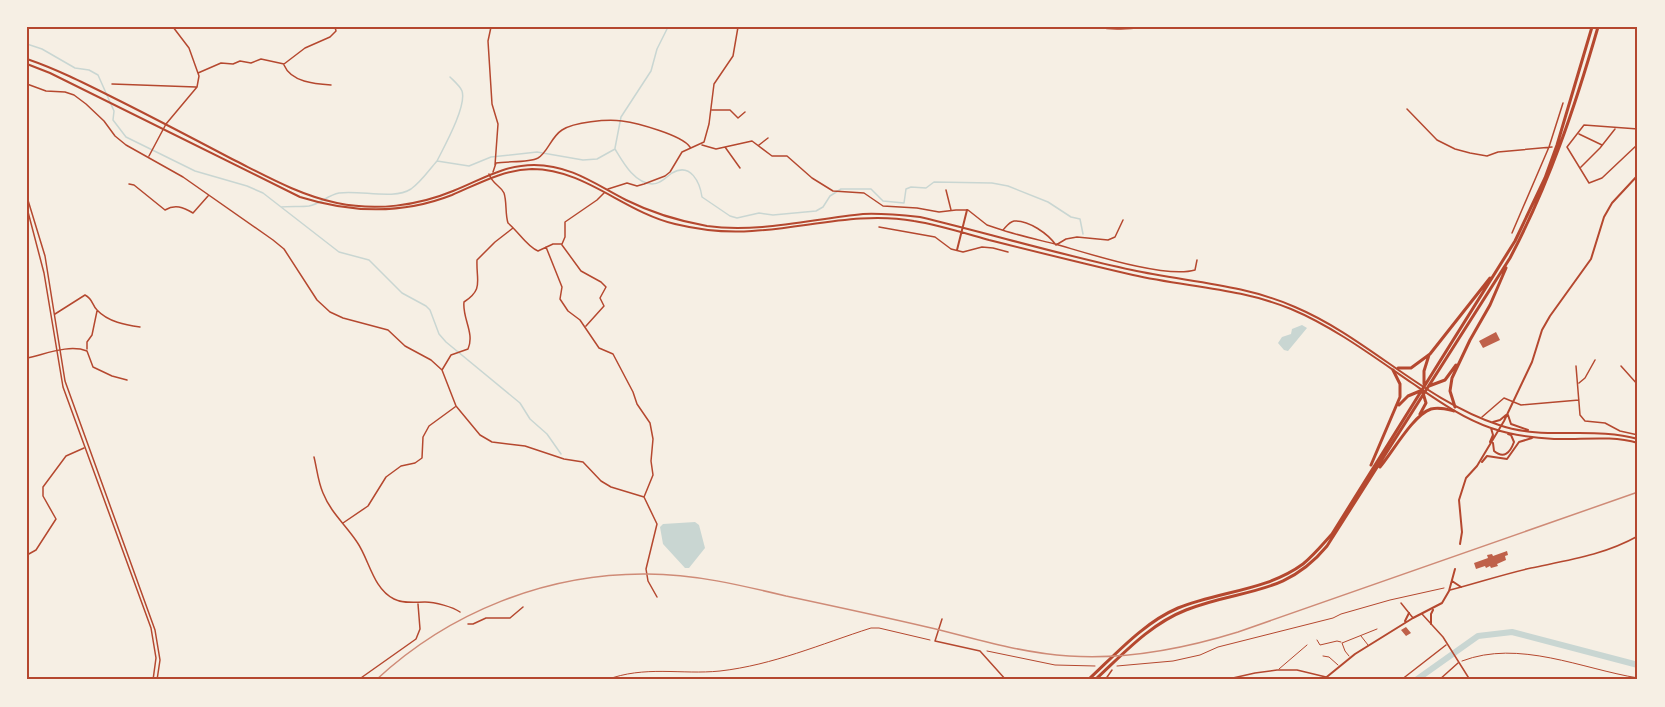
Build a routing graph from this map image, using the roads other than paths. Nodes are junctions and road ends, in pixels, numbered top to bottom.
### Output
1 (173, 27) edge
2 (334, 27) edge
3 (490, 27) edge
4 (738, 27) edge
5 (1098, 27) edge
6 (1149, 27) edge
7 (1592, 27) edge
8 (1598, 27) edge
9 (27, 59) edge
10 (27, 64) edge
11 (284, 64) junction
12 (198, 73) junction
13 (27, 84) edge
14 (112, 84) dead end
15 (331, 85) dead end
16 (197, 87) junction
17 (1563, 103) dead end
18 (1407, 109) dead end
19 (711, 110) junction
20 (745, 112) dead end
21 (166, 124) junction
22 (1615, 128) junction
23 (163, 129) junction
24 (1638, 129) edge
25 (1578, 134) junction
26 (768, 138) dead end
27 (1638, 144) edge
28 (702, 145) junction
29 (759, 145) junction
30 (725, 146) junction
31 (1602, 146) junction
32 (690, 147) junction
33 (1549, 147) junction
34 (1552, 147) dead end
35 (149, 157) junction
36 (495, 166) junction
37 (740, 168) dead end
38 (1581, 168) junction
39 (493, 172) junction
40 (490, 176) junction
41 (1638, 176) edge
42 (129, 184) dead end
43 (607, 189) junction
44 (946, 190) dead end
45 (604, 193) junction
46 (209, 195) junction
47 (27, 197) edge
48 (27, 208) edge
49 (967, 210) junction
50 (951, 211) junction
51 (1123, 220) dead end
52 (879, 227) dead end
53 (963, 227) junction
54 (514, 228) junction
55 (1002, 230) junction
56 (962, 233) junction
57 (1512, 233) dead end
58 (562, 244) junction
59 (1056, 245) junction
60 (546, 247) junction
61 (957, 250) junction
62 (1008, 252) dead end
63 (1510, 258) junction
64 (1197, 260) dead end
65 (1502, 262) junction
66 (97, 310) junction
67 (54, 314) junction
68 (140, 327) dead end
69 (585, 327) junction
70 (60, 350) junction
71 (87, 351) junction
72 (57, 352) junction
73 (1430, 354) junction
74 (1462, 355) junction
75 (27, 357) edge
76 (1594, 360) dead end
77 (1576, 366) dead end
78 (1621, 366) dead end
79 (1398, 368) junction
80 (442, 370) junction
81 (1393, 370) junction
82 (127, 380) dead end
83 (1430, 380) junction
84 (1578, 384) junction
85 (1638, 385) edge
86 (1423, 389) junction
87 (1418, 399) junction
88 (1580, 400) junction
89 (1513, 401) junction
90 (456, 406) junction
91 (1455, 409) junction
92 (1395, 410) junction
93 (1507, 413) junction
94 (1419, 416) junction
95 (1481, 419) junction
96 (1490, 422) junction
97 (1501, 426) junction
98 (1491, 428) junction
99 (1499, 430) junction
100 (1506, 432) junction
101 (1530, 432) junction
102 (1638, 435) edge
103 (1536, 437) junction
104 (1493, 440) junction
105 (1638, 441) edge
106 (85, 448) junction
107 (1488, 448) junction
108 (314, 457) dead end
109 (1477, 466) junction
110 (1366, 476) junction
111 (1371, 478) junction
112 (644, 497) junction
113 (343, 523) junction
114 (1638, 536) edge
115 (1460, 544) dead end
116 (27, 555) edge
117 (1455, 569) dead end
118 (1452, 581) junction
119 (1461, 587) junction
120 (1448, 589) junction
121 (657, 597) dead end
122 (1401, 603) dead end
123 (418, 604) junction
124 (523, 607) dead end
125 (1434, 608) junction
126 (460, 612) dead end
127 (1409, 613) junction
128 (1422, 614) junction
129 (1413, 618) junction
130 (942, 619) dead end
131 (1404, 623) junction
132 (468, 624) dead end
133 (1431, 624) junction
134 (1377, 629) dead end
135 (1360, 635) junction
136 (1317, 640) dead end
137 (1342, 643) junction
138 (1307, 645) dead end
139 (1447, 645) junction
140 (1368, 646) junction
141 (1323, 656) dead end
142 (1351, 657) junction
143 (1457, 662) junction
144 (1340, 666) junction
145 (1112, 670) dead end
146 (1279, 670) junction
147 (1325, 679) edge
148 (153, 680) edge
149 (157, 680) edge
150 (358, 680) edge
151 (1006, 680) edge
152 (1088, 680) edge
153 (1095, 680) edge
154 (1104, 680) edge
155 (1224, 680) edge
156 (1401, 680) edge
157 (1438, 680) edge
158 (1470, 680) edge

1 - 12 street
2 - 11 street
3 - 36 street
4 - 19 street
5 - 6 street
7 - 65 highway
8 - 63 highway
9 - 21 main road
10 - 23 main road
11 - 12 street
11 - 15 street
12 - 16 street
13 - 35 street
14 - 16 street
16 - 21 street
17 - 33 street
18 - 33 street
19 - 20 street
19 - 28 street
21 - 23 street
21 - 40 main road
22 - 24 street
22 - 25 street
22 - 31 street
23 - 35 street
23 - 40 main road
25 - 31 street
25 - 38 street
26 - 29 street
27 - 38 street
28 - 30 street
28 - 32 street
29 - 30 street
29 - 50 street
30 - 37 street
31 - 38 street
32 - 36 street
32 - 43 street
33 - 34 street
33 - 57 street
35 - 46 street
36 - 39 street
39 - 40 main road
39 - 43 main road
40 - 45 main road
40 - 54 street
41 - 89 main road
42 - 46 street
43 - 45 street
43 - 53 main road
44 - 50 street
45 - 56 main road
45 - 58 street
46 - 80 street
47 - 67 street
48 - 72 street
49 - 50 street
49 - 53 main road
49 - 55 street
51 - 59 street
52 - 61 street
53 - 56 main road
53 - 79 main road
54 - 60 street
54 - 80 street
55 - 59 street
55 - 59 street
56 - 61 main road
56 - 81 main road
58 - 60 street
58 - 69 street
59 - 64 street
60 - 69 street
61 - 62 street
63 - 74 highway
63 - 83 highway
65 - 73 highway
65 - 83 highway
66 - 67 street
66 - 68 street
66 - 71 street
67 - 70 street
69 - 112 street
70 - 71 street
70 - 72 street
70 - 149 street
71 - 82 street
72 - 75 street
72 - 106 street
73 - 79 highway
73 - 86 highway
74 - 86 highway
74 - 91 highway
76 - 84 street
77 - 84 street
78 - 85 street
79 - 86 main road
80 - 90 street
81 - 86 main road
81 - 92 highway
83 - 87 highway
84 - 88 street
86 - 91 main road
86 - 92 highway
86 - 94 highway
87 - 110 highway
87 - 111 highway
88 - 89 street
88 - 102 street
89 - 93 main road
89 - 95 street
90 - 112 street
90 - 113 street
91 - 94 highway
91 - 95 main road
91 - 98 main road
92 - 110 highway
93 - 96 main road
93 - 97 main road
93 - 101 main road
94 - 111 highway
95 - 96 main road
96 - 97 main road
97 - 99 main road
97 - 101 main road
98 - 99 main road
98 - 107 main road
99 - 100 main road
99 - 104 main road
100 - 103 main road
100 - 104 main road
101 - 105 main road
103 - 105 main road
103 - 109 main road
104 - 107 main road
106 - 116 street
106 - 148 street
107 - 109 main road
108 - 113 street
109 - 115 main road
110 - 152 highway
111 - 153 highway
112 - 121 street
113 - 123 street
114 - 119 street
117 - 118 main road
118 - 119 main road
118 - 120 main road
119 - 120 street
120 - 125 main road
122 - 127 street
123 - 126 street
123 - 150 street
124 - 132 street
125 - 128 main road
125 - 133 main road
127 - 129 street
127 - 131 main road
128 - 129 main road
128 - 133 street
129 - 131 main road
130 - 151 street
131 - 140 main road
133 - 139 street
134 - 135 lane
135 - 137 lane
135 - 140 lane
136 - 137 lane
137 - 142 lane
138 - 146 lane
139 - 143 street
139 - 156 street
140 - 142 main road
141 - 144 lane
142 - 144 main road
143 - 157 street
143 - 158 street
144 - 147 main road
145 - 154 street
146 - 147 street
146 - 155 street

